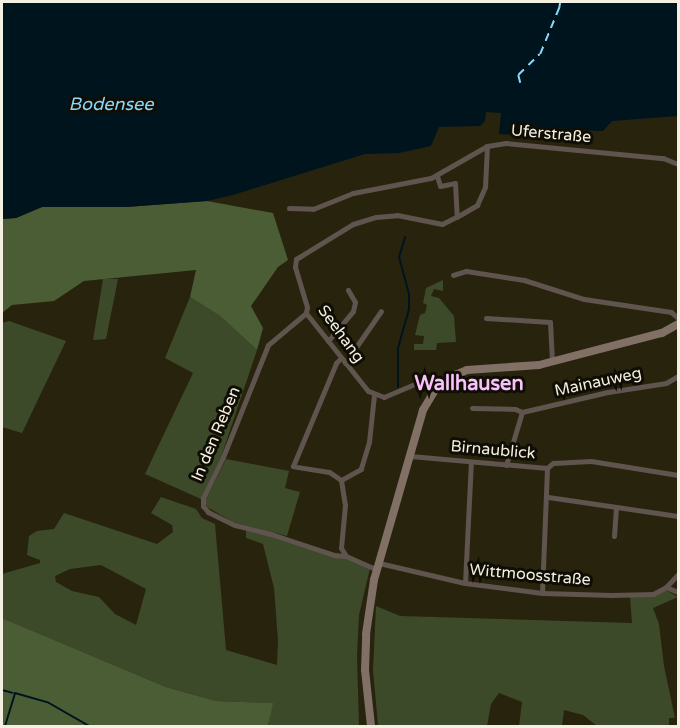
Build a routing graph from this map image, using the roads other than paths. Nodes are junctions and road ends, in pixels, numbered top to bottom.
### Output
1 (488, 146) junction
2 (678, 164) edge
3 (437, 176) junction
4 (289, 208) dead end
5 (457, 217) junction
6 (453, 275) dead end
7 (348, 290) dead end
8 (381, 311) dead end
9 (306, 312) junction
10 (486, 318) dead end
11 (678, 318) edge
12 (678, 324) edge
13 (328, 341) junction
14 (343, 360) junction
15 (552, 362) junction
16 (678, 376) edge
17 (436, 388) junction
18 (374, 395) junction
19 (472, 408) dead end
20 (522, 412) junction
21 (410, 456) junction
22 (471, 462) junction
23 (506, 465) junction
24 (547, 468) junction
25 (678, 475) edge
26 (340, 480) junction
27 (548, 497) junction
28 (616, 507) junction
29 (678, 516) edge
30 (614, 536) dead end
31 (345, 556) junction
32 (378, 566) junction
33 (678, 574) edge
34 (465, 583) junction
35 (666, 587) junction
36 (678, 592) edge
37 (542, 593) junction
38 (371, 726) edge

1 - 2 street, Uferstraße
1 - 3 street, Uferstraße
1 - 5 street, Seehang
3 - 4 street, Uferstraße
3 - 5 street
5 - 9 street, Seehang
6 - 11 street
7 - 13 street
8 - 14 street
9 - 13 street, Seehang
9 - 31 street, In den Reben
10 - 15 street
12 - 15 main road
13 - 14 street, Seehang
14 - 18 street, Seehang
14 - 26 street
15 - 17 main road
16 - 20 street, Mainauweg
17 - 18 street
17 - 21 main road
18 - 26 street
19 - 20 street, Mainauweg
20 - 23 street
21 - 22 street, Birnaublick
21 - 32 main road
22 - 23 street, Birnaublick
22 - 34 street
23 - 24 street, Birnaublick
24 - 25 street, Birnaublick
24 - 27 street
26 - 31 street
27 - 28 street
27 - 37 street
28 - 29 street
28 - 30 street
31 - 32 street, Wittmoosstraße
32 - 34 street, Wittmoosstraße
32 - 38 main road
33 - 35 street
34 - 37 street, Wittmoosstraße
35 - 36 street
35 - 37 street, Wittmoosstraße

